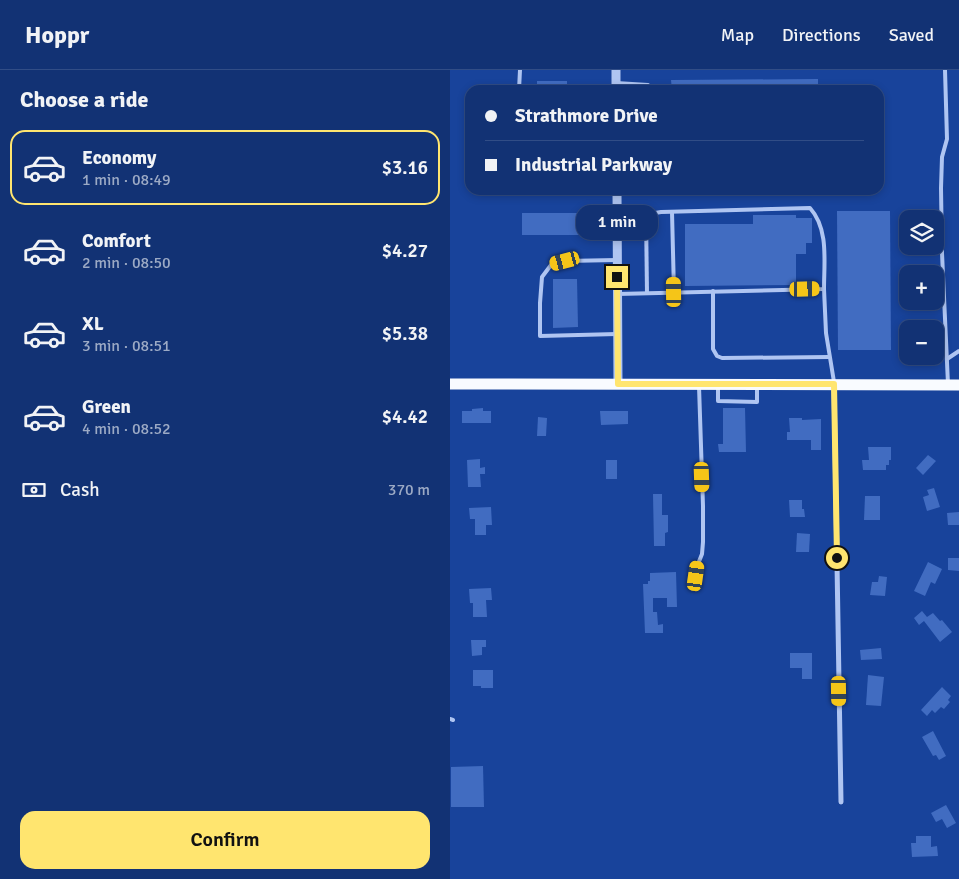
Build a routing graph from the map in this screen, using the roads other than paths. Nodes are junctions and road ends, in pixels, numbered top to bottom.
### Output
1 (520, 70) edge
2 (616, 70) edge
3 (945, 70) edge
4 (519, 85) edge
5 (616, 85) edge
6 (617, 195) edge
7 (672, 212) junction
8 (617, 213) junction
9 (646, 214) junction
10 (617, 260) junction
11 (824, 288) junction
12 (713, 291) junction
13 (674, 292) junction
14 (647, 293) junction
15 (617, 294) junction
16 (618, 334) junction
17 (959, 351) edge
18 (830, 357) junction
19 (947, 359) junction
20 (450, 384) edge
21 (618, 384) junction
22 (699, 384) junction
23 (718, 384) junction
24 (757, 384) junction
25 (834, 384) junction
26 (953, 385) edge
27 (695, 587) dead end
28 (841, 802) dead end

1 - 4 lane
2 - 5 street
3 - 19 lane
6 - 8 street
7 - 9 lane
7 - 11 lane
7 - 13 lane
8 - 9 lane
8 - 10 street
9 - 14 lane
10 - 15 street
10 - 16 lane
11 - 12 lane
11 - 18 lane
12 - 13 lane
12 - 18 lane
13 - 14 lane
14 - 15 lane
15 - 16 street
16 - 21 street
17 - 19 lane
18 - 25 lane
19 - 26 lane
20 - 21 main road
21 - 22 main road
22 - 23 main road
22 - 27 lane
23 - 24 main road
23 - 24 lane
24 - 25 main road
25 - 26 main road
25 - 28 street

